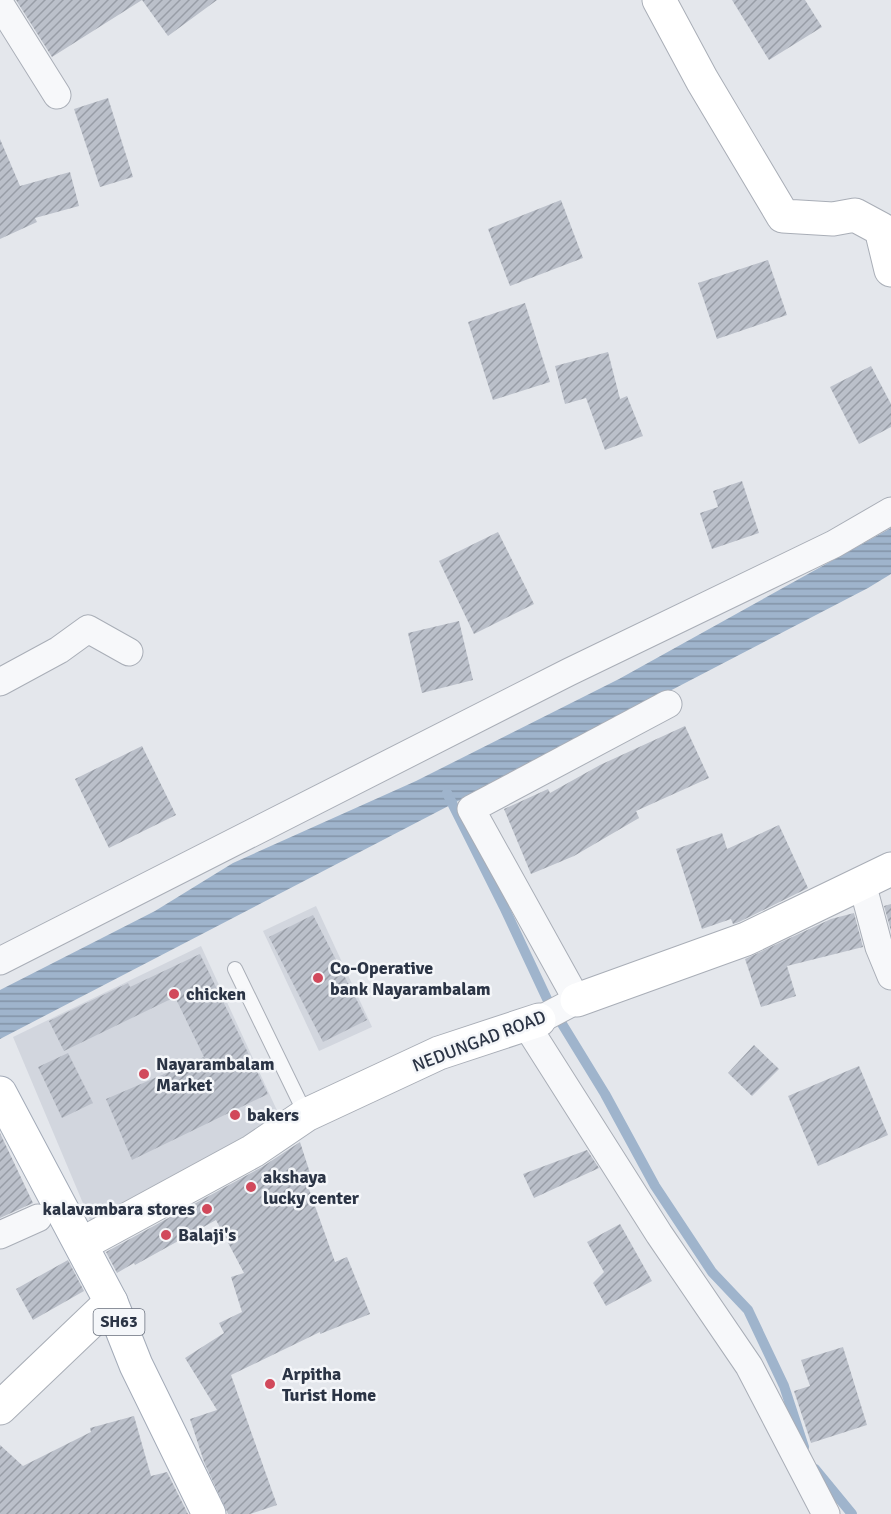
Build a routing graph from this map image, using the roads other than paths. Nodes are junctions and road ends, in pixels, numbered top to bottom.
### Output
1 (659, 0) edge
2 (0, 4) edge
3 (57, 95) dead end
4 (891, 270) edge
5 (891, 511) edge
6 (129, 652) dead end
7 (0, 682) edge
8 (668, 704) dead end
9 (891, 869) edge
10 (862, 883) junction
11 (0, 961) edge
12 (235, 969) dead end
13 (891, 976) edge
14 (577, 1000) junction
15 (533, 1023) junction
16 (0, 1093) edge
17 (306, 1115) junction
18 (38, 1218) dead end
19 (0, 1235) edge
20 (82, 1244) junction
21 (111, 1302) junction
22 (0, 1408) edge
23 (209, 1514) edge
24 (826, 1514) edge

1 - 4 street
2 - 3 street
5 - 11 street
6 - 7 street
8 - 14 street
9 - 10 street, NEDUNGAD ROAD
10 - 13 street
10 - 14 street, NEDUNGAD ROAD
12 - 17 lane
14 - 15 street, NEDUNGAD ROAD
15 - 17 street, NEDUNGAD ROAD
15 - 24 street
16 - 20 street, SH63
17 - 20 street, NEDUNGAD ROAD
18 - 19 street
20 - 21 street, SH63
21 - 22 street
21 - 23 street, SH63

